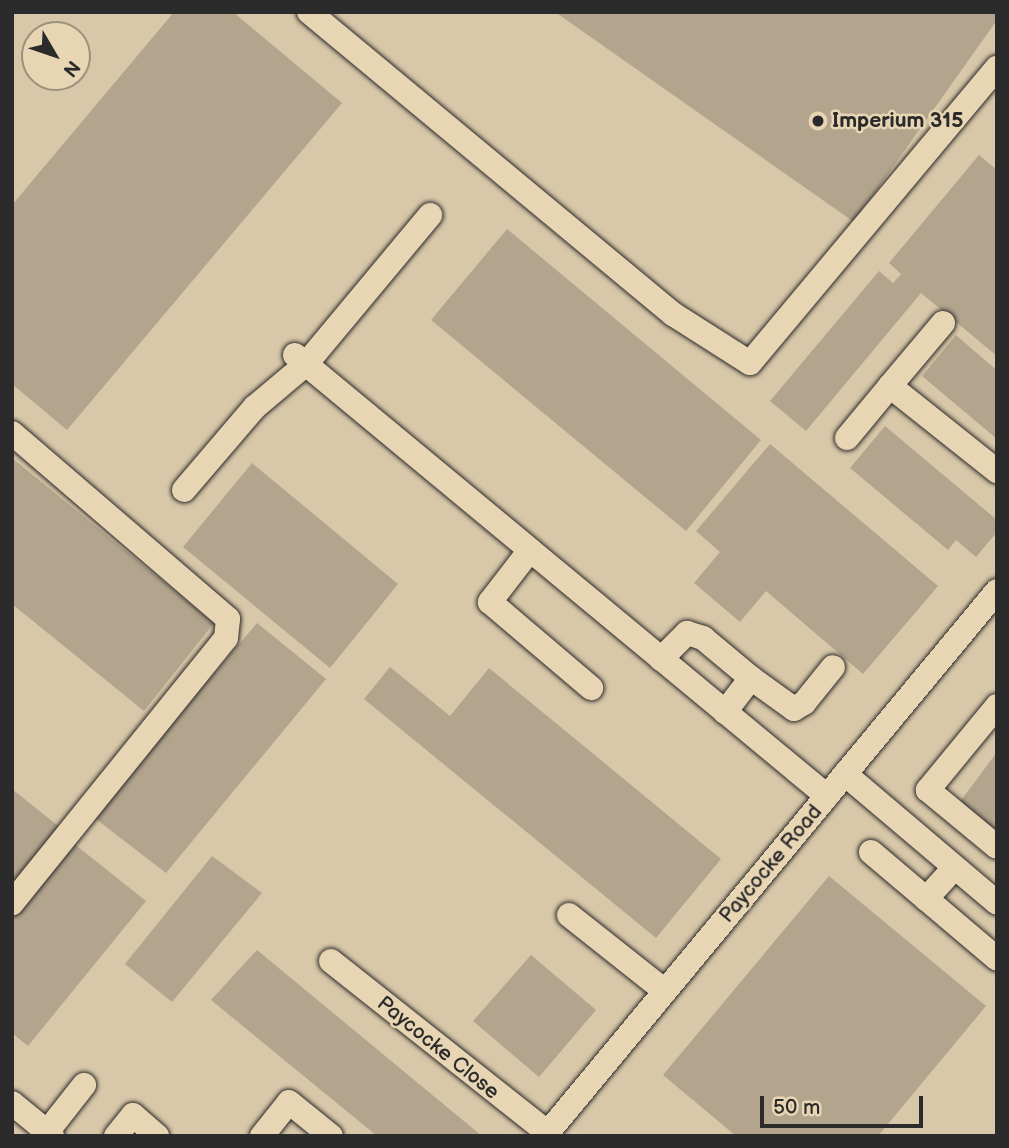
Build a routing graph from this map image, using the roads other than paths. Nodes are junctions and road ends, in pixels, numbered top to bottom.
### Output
1 (309, 12) edge
2 (997, 68) edge
3 (430, 215) dead end
4 (943, 323) dead end
5 (300, 359) junction
6 (890, 386) junction
7 (12, 432) edge
8 (847, 439) dead end
9 (997, 471) edge
10 (184, 490) dead end
11 (530, 550) junction
12 (997, 591) edge
13 (661, 659) junction
14 (833, 667) dead end
15 (751, 678) junction
16 (591, 688) dead end
17 (997, 706) edge
18 (725, 712) junction
19 (845, 774) junction
20 (827, 796) junction
21 (997, 847) edge
22 (871, 852) dead end
23 (954, 867) junction
24 (926, 899) junction
25 (12, 903) edge
26 (997, 903) edge
27 (569, 915) dead end
28 (997, 959) edge
29 (331, 961) dead end
30 (665, 992) junction
31 (84, 1085) dead end
32 (12, 1103) edge
33 (50, 1134) edge
34 (547, 1134) edge
35 (116, 1136) edge
36 (157, 1136) edge
37 (262, 1136) edge
38 (331, 1136) edge

1 - 2 street
3 - 5 street
4 - 6 street
5 - 10 street
5 - 11 street
6 - 8 street
6 - 9 street
7 - 25 street
11 - 13 street
11 - 16 street
12 - 19 street, Paycocke Road
13 - 15 street
13 - 18 street
14 - 15 street
15 - 18 street
17 - 21 street
18 - 20 street
19 - 20 street, Paycocke Road
19 - 23 street
20 - 30 street, Paycocke Road
22 - 24 street
23 - 24 street
23 - 26 street
24 - 28 street
27 - 30 street
29 - 34 street, Paycocke Close
30 - 34 street, Paycocke Road
31 - 33 street
32 - 33 street
35 - 36 street
37 - 38 street

